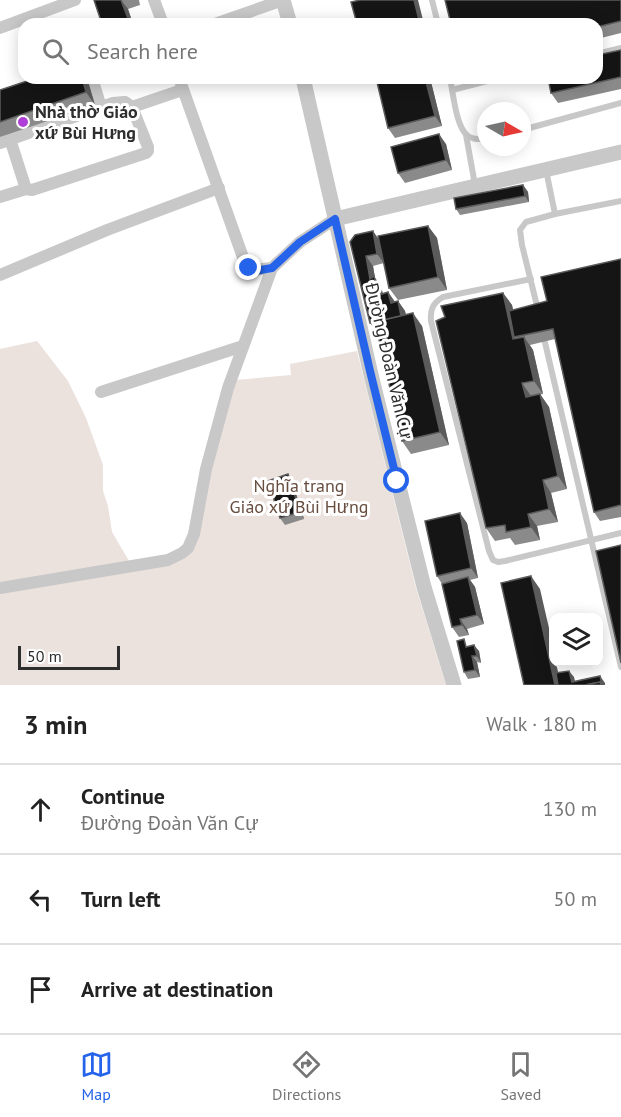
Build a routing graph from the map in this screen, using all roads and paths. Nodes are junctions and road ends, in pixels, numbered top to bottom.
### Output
1 (75, 0) edge
2 (154, 0) edge
3 (283, 0) edge
4 (432, 0) edge
5 (27, 18) edge
6 (161, 18) edge
7 (232, 18) edge
8 (288, 18) edge
9 (436, 18) edge
10 (18, 21) edge
11 (0, 28) edge
12 (621, 48) edge
13 (603, 52) edge
14 (94, 84) edge
15 (181, 84) edge
16 (304, 84) edge
17 (451, 84) edge
18 (476, 84) edge
19 (452, 90) junction
20 (621, 103) edge
21 (101, 107) junction
22 (132, 107) junction
23 (531, 128) edge
24 (466, 135) junction
25 (477, 139) edge
26 (5, 141) edge
27 (621, 152) edge
28 (546, 170) junction
29 (475, 186) junction
30 (219, 188) junction
31 (26, 189) junction
32 (0, 197) edge
33 (621, 201) edge
34 (555, 214) junction
35 (335, 219) junction
36 (272, 268) junction
37 (0, 275) edge
38 (531, 279) junction
39 (539, 313) edge
40 (541, 325) edge
41 (243, 346) junction
42 (101, 392) dead end
43 (621, 533) edge
44 (591, 541) junction
45 (0, 588) edge
46 (621, 667) edge
47 (454, 685) edge

1 - 5 street
2 - 6 street
3 - 7 street
3 - 8 street
4 - 9 lane
10 - 11 street
12 - 13 lane
14 - 21 street
15 - 22 street
15 - 30 street
16 - 35 street, Đường Đoàn Văn Cự
17 - 19 lane
18 - 19 lane
19 - 24 lane
20 - 23 lane
21 - 22 street
21 - 26 street
22 - 31 street
24 - 25 lane
24 - 29 lane
26 - 31 street
27 - 28 street
28 - 29 street
28 - 34 lane
29 - 35 street
30 - 36 street
30 - 37 street
31 - 32 street
33 - 34 lane
34 - 38 lane
35 - 36 street
35 - 47 street, Đường Đoàn Văn Cự
36 - 41 street
38 - 39 lane
38 - 44 lane
40 - 44 lane
41 - 42 street
41 - 45 street
43 - 44 lane
44 - 46 lane

